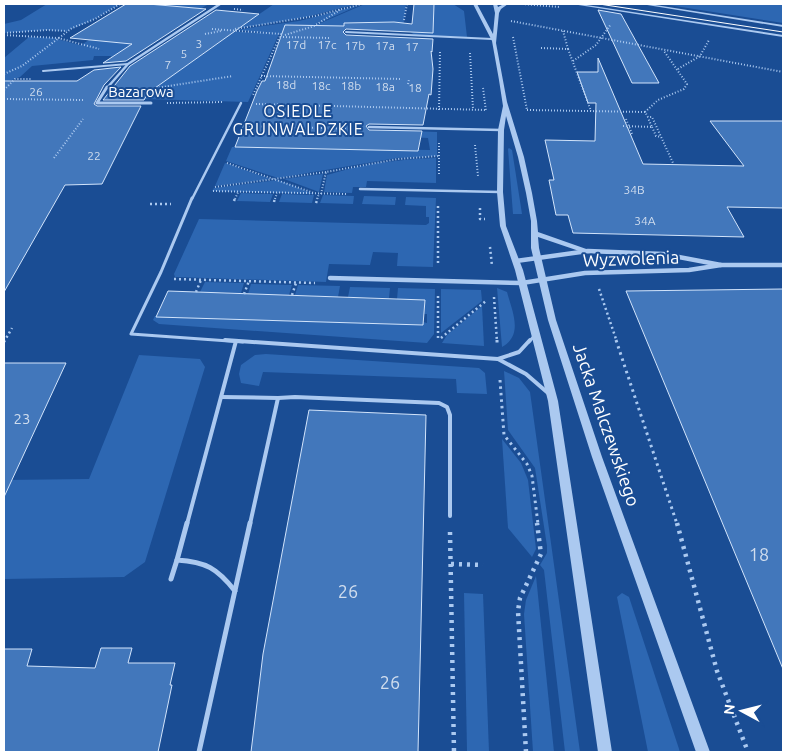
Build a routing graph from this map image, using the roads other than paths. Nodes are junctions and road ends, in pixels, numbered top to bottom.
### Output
1 (220, 4) edge
2 (475, 4) edge
3 (496, 4) edge
4 (506, 4) edge
5 (574, 4) edge
6 (643, 4) edge
7 (497, 13) junction
8 (783, 26) edge
9 (346, 32) dead end
10 (783, 36) edge
11 (494, 41) junction
12 (128, 64) junction
13 (43, 71) dead end
14 (504, 102) junction
15 (151, 103) road end
16 (241, 103) road end
17 (369, 127) road end
18 (501, 130) junction
19 (360, 189) road end
20 (500, 192) junction
21 (534, 233) junction
22 (588, 251) junction
23 (537, 257) junction
24 (516, 261) junction
25 (720, 265) junction
26 (783, 265) edge
27 (330, 278) dead end
28 (542, 281) junction
29 (522, 283) junction
30 (536, 334) junction
31 (236, 342) junction
32 (498, 360) junction
33 (222, 396) junction
34 (278, 398) junction
35 (553, 401) junction
36 (450, 516) road end
37 (177, 560) junction
38 (171, 579) dead end
39 (235, 591) junction
40 (199, 752) edge
41 (605, 752) edge
42 (703, 752) edge

1 - 12 street, Bazarowa
2 - 11 street, Jacka Malczewskiego
3 - 7 street, Jacka Malczewskiego
4 - 7 street
5 - 10 street
6 - 8 street
7 - 11 street, Jacka Malczewskiego
9 - 11 lane
11 - 14 street, Jacka Malczewskiego
12 - 13 lane
12 - 15 street, Bazarowa
14 - 18 street, Jacka Malczewskiego
14 - 21 street, Jacka Malczewskiego
16 - 31 lane
17 - 18 lane
18 - 20 street, Jacka Malczewskiego
19 - 20 lane
20 - 24 street, Jacka Malczewskiego
21 - 22 street
21 - 23 street, Jacka Malczewskiego
22 - 23 street
22 - 25 street
23 - 24 street
23 - 28 street, Jacka Malczewskiego
24 - 29 street, Jacka Malczewskiego
25 - 26 street
25 - 28 street, Wyzwolenia
27 - 29 street, Wyzwolenia
28 - 29 street, Wyzwolenia
28 - 42 street, Jacka Malczewskiego
29 - 30 street, Jacka Malczewskiego
30 - 32 lane
30 - 35 street, Jacka Malczewskiego
31 - 32 lane
31 - 33 lane
32 - 35 lane
33 - 34 lane
33 - 37 lane
34 - 36 lane
34 - 39 lane
35 - 41 street, Jacka Malczewskiego
37 - 38 lane
37 - 39 lane
39 - 40 lane

